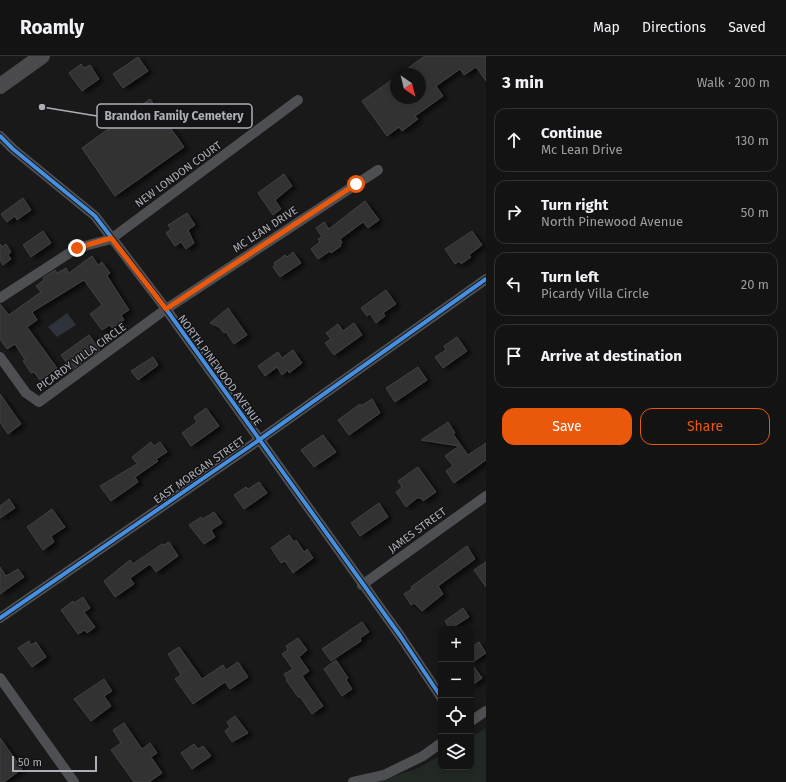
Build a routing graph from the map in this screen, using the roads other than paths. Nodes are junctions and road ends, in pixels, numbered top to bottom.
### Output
1 (42, 56) edge
2 (0, 86) edge
3 (298, 100) dead end
4 (0, 136) edge
5 (378, 170) dead end
6 (111, 238) junction
7 (486, 279) edge
8 (0, 298) edge
9 (166, 309) junction
10 (0, 357) edge
11 (259, 440) junction
12 (486, 496) edge
13 (362, 585) junction
14 (0, 618) edge
15 (0, 678) edge
16 (438, 692) edge
17 (486, 710) edge
18 (474, 719) edge
19 (438, 745) edge
20 (74, 782) edge
21 (353, 782) edge

1 - 2 highway
3 - 6 street, NEW LONDON COURT
4 - 6 street, NORTH PINEWOOD AVENUE
5 - 9 street, MC LEAN DRIVE
6 - 8 street
6 - 9 street, NORTH PINEWOOD AVENUE
7 - 11 street, EAST MORGAN STREET
9 - 10 street, PICARDY VILLA CIRCLE
9 - 11 street, NORTH PINEWOOD AVENUE
11 - 13 street, NORTH PINEWOOD AVENUE
11 - 14 street, EAST MORGAN STREET
12 - 13 street, JAMES STREET
13 - 16 street, NORTH PINEWOOD AVENUE
15 - 20 street
17 - 18 street
19 - 21 street

